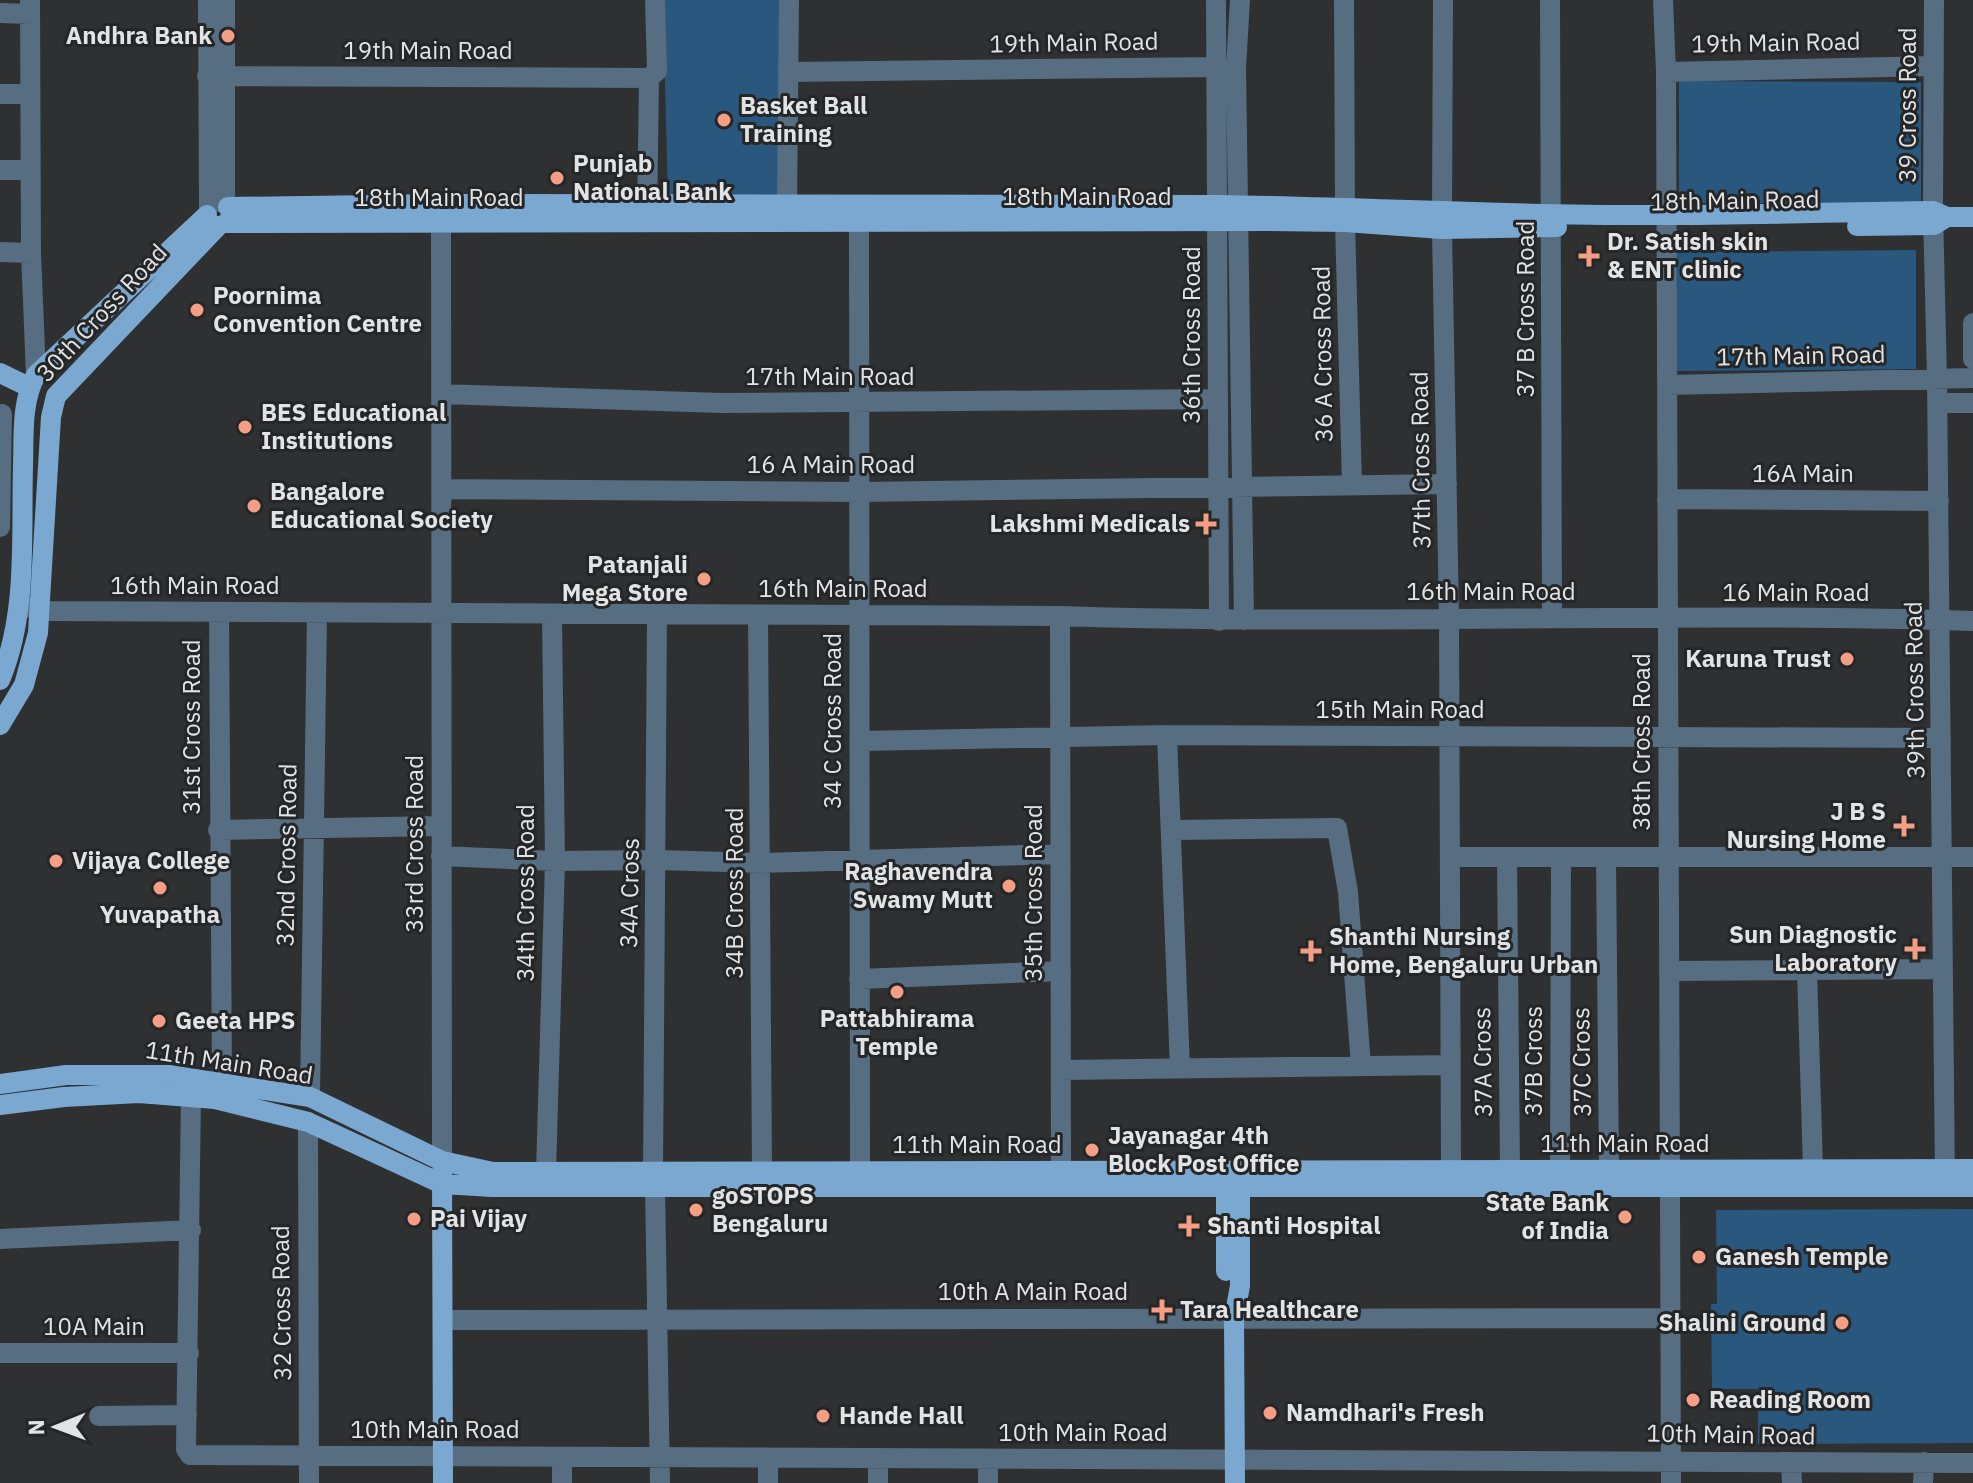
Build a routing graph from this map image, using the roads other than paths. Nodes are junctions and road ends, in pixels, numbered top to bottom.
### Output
1 (208, 0) edge
2 (225, 0) edge
3 (655, 0) edge
4 (789, 0) edge
5 (1216, 0) edge
6 (1240, 0) edge
7 (1344, 0) edge
8 (1443, 0) edge
9 (1550, 0) edge
10 (1663, 0) edge
11 (1934, 0) edge
12 (30, 7) edge
13 (0, 13) edge
14 (1934, 66) junction
15 (1216, 67) junction
16 (788, 72) junction
17 (1666, 72) junction
18 (216, 76) junction
19 (649, 78) junction
20 (0, 94) edge
21 (29, 94) junction
22 (0, 170) edge
23 (30, 170) junction
24 (787, 205) junction
25 (1239, 213) junction
26 (219, 214) junction
27 (441, 214) junction
28 (647, 214) junction
29 (1217, 214) junction
30 (1345, 214) junction
31 (1973, 217) edge
32 (1938, 218) junction
33 (1442, 220) junction
34 (1552, 220) junction
35 (1666, 222) junction
36 (859, 224) junction
37 (0, 252) edge
38 (31, 253) junction
39 (1973, 323) edge
40 (1973, 359) edge
41 (0, 373) edge
42 (1973, 378) edge
43 (1937, 379) junction
44 (33, 381) junction
45 (1667, 385) junction
46 (442, 394) junction
47 (1218, 399) junction
48 (858, 403) junction
49 (1937, 403) junction
50 (1973, 403) edge
51 (2, 414) dead end
52 (1447, 484) junction
53 (1352, 485) junction
54 (1243, 486) junction
55 (1219, 488) junction
56 (442, 489) junction
57 (859, 492) junction
58 (1667, 499) junction
59 (1939, 501) junction
60 (0, 527) edge
61 (19, 606) junction
62 (41, 611) junction
63 (219, 612) junction
64 (317, 613) junction
65 (442, 613) junction
66 (552, 614) junction
67 (657, 614) junction
68 (758, 615) junction
69 (859, 615) junction
70 (1060, 616) junction
71 (1449, 618) junction
72 (1552, 618) junction
73 (1668, 619) junction
74 (1244, 620) junction
75 (1940, 620) junction
76 (1219, 621) junction
77 (1973, 621) edge
78 (0, 680) edge
79 (0, 725) edge
80 (1167, 735) junction
81 (1450, 736) junction
82 (1059, 737) junction
83 (1668, 737) junction
84 (1941, 738) junction
85 (860, 741) junction
86 (441, 826) junction
87 (313, 828) junction
88 (218, 830) junction
89 (1171, 830) junction
90 (1060, 854) junction
91 (441, 856) junction
92 (1450, 857) junction
93 (1507, 857) junction
94 (1561, 857) junction
95 (1606, 857) junction
96 (1942, 857) junction
97 (1973, 857) edge
98 (1669, 858) junction
99 (657, 860) junction
100 (859, 860) junction
101 (555, 861) junction
102 (761, 863) junction
103 (1943, 969) junction
104 (1807, 970) junction
105 (1061, 971) junction
106 (1669, 971) junction
107 (859, 979) junction
108 (1450, 1065) junction
109 (1361, 1066) junction
110 (1180, 1068) junction
111 (1061, 1070) junction
112 (222, 1083) junction
113 (0, 1084) edge
114 (191, 1096) junction
115 (310, 1097) junction
116 (0, 1105) edge
117 (308, 1122) junction
118 (442, 1161) junction
119 (1813, 1169) junction
120 (1973, 1169) edge
121 (1451, 1170) junction
122 (1510, 1170) junction
123 (1560, 1170) junction
124 (1609, 1170) junction
125 (762, 1171) junction
126 (860, 1171) junction
127 (1061, 1171) junction
128 (546, 1172) junction
129 (1670, 1178) junction
130 (1946, 1178) junction
131 (654, 1179) junction
132 (1233, 1180) junction
133 (442, 1184) junction
134 (1973, 1187) edge
135 (191, 1230) junction
136 (0, 1239) edge
137 (1234, 1318) junction
138 (1671, 1318) junction
139 (444, 1320) junction
140 (656, 1320) junction
141 (0, 1353) edge
142 (189, 1353) junction
143 (187, 1415) junction
144 (99, 1416) dead end
145 (310, 1455) junction
146 (443, 1456) junction
147 (562, 1457) junction
148 (659, 1457) junction
149 (768, 1458) junction
150 (878, 1458) junction
151 (988, 1459) junction
152 (1235, 1459) junction
153 (1671, 1460) junction
154 (1791, 1462) junction
155 (1973, 1463) edge
156 (1924, 1473) edge
157 (309, 1483) edge
158 (443, 1483) edge
159 (562, 1483) edge
160 (660, 1483) edge
161 (768, 1483) edge
162 (878, 1483) edge
163 (988, 1483) edge
164 (1235, 1483) edge
165 (1671, 1483) edge
166 (1792, 1483) edge

1 - 18 street
2 - 18 street
3 - 19 street
4 - 16 street
5 - 15 street, 36th Cross Road
6 - 25 street, 36th Cross Road
7 - 30 street, 36 A Cross Road
8 - 33 street, 37th Cross Road
9 - 34 street, 37 B Cross Road
10 - 17 street, 38th Cross Road
11 - 14 street, 39 Cross Road
12 - 13 street
12 - 21 street
14 - 17 street, 19th Main Road
14 - 32 street, 39 Cross Road
15 - 16 street, 19th Main Road
15 - 29 street, 36th Cross Road
16 - 24 street
17 - 35 street, 38th Cross Road
18 - 19 street, 19th Main Road
18 - 26 street
19 - 28 street
20 - 21 street
21 - 23 street
22 - 23 street
23 - 38 street
24 - 28 main road, 18th Main Road
24 - 29 main road, 18th Main Road
25 - 29 main road, 18th Main Road
25 - 30 main road, 18th Main Road
25 - 54 street, 36th Cross Road
26 - 27 main road, 18th Main Road
26 - 44 main road, 30th Cross Road
26 - 62 main road, 30th Cross Road
27 - 28 main road, 18th Main Road
27 - 46 street, 33rd Cross Road
28 - 36 main road, 18th Main Road
29 - 36 main road, 18th Main Road
29 - 47 street, 36th Cross Road
30 - 33 main road, 18th Main Road
30 - 53 street, 36 A Cross Road
31 - 32 main road, 18th Main Road
32 - 35 main road, 18th Main Road
32 - 43 street, 39th Cross Road
33 - 34 main road, 18th Main Road
33 - 52 street, 37th Cross Road
34 - 35 main road, 18th Main Road
34 - 72 street, 37 B Cross Road
35 - 45 street, 38th Cross Road
36 - 48 street, 34 C Cross Road
37 - 38 street
38 - 44 street
39 - 40 street
41 - 44 main road
42 - 43 street, 17th Main Road
43 - 45 street, 17th Main Road
43 - 49 street, 39th Cross Road
44 - 61 main road, 30th Cross Road
45 - 58 street, 38th Cross Road
46 - 48 street, 17th Main Road
46 - 56 street, 33rd Cross Road
47 - 48 street, 17th Main Road
47 - 55 street, 36th Cross Road
48 - 57 street, 34 C Cross Road
49 - 50 street
49 - 59 street, 39th Cross Road
51 - 60 street
52 - 53 street
52 - 71 street, 37th Cross Road
53 - 54 street
54 - 55 street, 16 A Main Road
54 - 74 street, 36th Cross Road
55 - 57 street, 16 A Main Road
55 - 76 street, 36th Cross Road
56 - 57 street, 16 A Main Road
56 - 65 street, 33rd Cross Road
57 - 69 street, 34 C Cross Road
58 - 59 street, 16A Main
58 - 73 street, 38th Cross Road
59 - 75 street, 39th Cross Road
61 - 62 street, 16th Main Road
61 - 78 main road, 30th Cross Road
62 - 63 street, 16th Main Road
62 - 79 main road, 30th Cross Road
63 - 64 street, 16th Main Road
63 - 88 street, 31st Cross Road
64 - 65 street, 16th Main Road
64 - 87 street, 32nd Cross Road
65 - 66 street, 16th Main Road
65 - 86 street, 33rd Cross Road
66 - 67 street, 16th Main Road
66 - 101 street, 34th Cross Road
67 - 68 street, 16th Main Road
67 - 99 street, 34A Cross
68 - 69 street, 16th Main Road
68 - 102 street, 34B Cross Road
69 - 70 street, 16th Main Road
69 - 85 street, 34 C Cross Road
70 - 76 street, 16th Main Road
70 - 82 street, 35th Cross Road
71 - 72 street, 16th Main Road
71 - 74 street, 16th Main Road
71 - 81 street, 37th Cross Road
72 - 73 street, 16th Main Road
73 - 75 street, 16 Main Road
73 - 83 street, 38th Cross Road
74 - 76 street, 16th Main Road
75 - 77 street, 16 Main Road
75 - 84 street, 39th Cross Road
80 - 81 street, 15th Main Road
80 - 82 street, 15th Main Road
80 - 89 street
81 - 83 street, 15th Main Road
81 - 92 street, 37th Cross Road
82 - 85 street, 15th Main Road
82 - 90 street, 35th Cross Road
83 - 84 street, 15th Main Road
83 - 98 street, 38th Cross Road
84 - 96 street, 39th Cross Road
85 - 100 street, 34 C Cross Road
86 - 87 street
86 - 91 street, 33rd Cross Road
87 - 88 street
87 - 115 street, 32nd Cross Road
88 - 112 street, 31st Cross Road
89 - 109 street
89 - 110 street
90 - 100 street
90 - 105 street, 35th Cross Road
91 - 101 street
91 - 118 street, 33rd Cross Road
92 - 93 street
92 - 108 street, 37th Cross Road
93 - 94 street
93 - 122 street, 37A Cross
94 - 95 street
94 - 123 street, 37B Cross
95 - 98 street
95 - 124 street, 37C Cross
96 - 97 street
96 - 98 street
96 - 103 street, 39th Cross Road
98 - 106 street, 38th Cross Road
99 - 101 street
99 - 102 street
99 - 131 street, 34A Cross
100 - 102 street
100 - 107 street, 34 C Cross Road
101 - 128 street, 34th Cross Road
102 - 125 street, 34B Cross Road
103 - 104 street
103 - 130 street, 39th Cross Road
104 - 106 street
104 - 119 street
105 - 107 street
105 - 111 street, 35th Cross Road
106 - 129 street, 38th Cross Road
107 - 126 street, 34 C Cross Road
108 - 109 street
108 - 121 street, 37th Cross Road
109 - 110 street
110 - 111 street
111 - 127 street, 35th Cross Road
112 - 113 main road, 11th Main Road
112 - 115 main road, 11th Main Road
114 - 116 main road, 11th Main Road
114 - 117 main road, 11th Main Road
114 - 135 street
115 - 118 main road, 11th Main Road
117 - 133 main road, 11th Main Road
117 - 145 street, 32 Cross Road
118 - 128 main road, 11th Main Road
118 - 133 main road, 33rd Cross Road
119 - 129 main road, 11th Main Road
119 - 130 main road, 11th Main Road
120 - 130 main road, 11th Main Road
121 - 122 main road, 11th Main Road
121 - 132 main road, 11th Main Road
122 - 123 main road, 11th Main Road
123 - 124 main road, 11th Main Road
124 - 129 main road, 11th Main Road
125 - 126 main road, 11th Main Road
125 - 131 main road, 11th Main Road
126 - 127 main road, 11th Main Road
127 - 132 main road, 11th Main Road
128 - 131 main road, 11th Main Road
129 - 130 main road, 11th Main Road
129 - 132 main road, 11th Main Road
129 - 138 street, 38th Cross Road
130 - 134 main road, 11th Main Road
131 - 132 main road, 11th Main Road
131 - 133 main road, 11th Main Road
131 - 140 street
132 - 137 main road
133 - 139 main road, 33rd Cross Road
135 - 136 street
135 - 142 street
137 - 138 street, 10th A Main Road
137 - 140 street, 10th A Main Road
137 - 152 main road
138 - 153 street, 38th Cross Road
139 - 140 street, 10th A Main Road
139 - 146 main road, 33rd Cross Road
140 - 148 street
141 - 142 street, 10A Main
142 - 143 street
143 - 144 street
143 - 145 street, 10th Main Road
145 - 146 street, 10th Main Road
145 - 157 street, 32 Cross Road
146 - 147 street, 10th Main Road
146 - 158 main road, 33rd Cross Road
147 - 148 street, 10th Main Road
147 - 159 street
148 - 149 street, 10th Main Road
148 - 160 street
149 - 150 street, 10th Main Road
149 - 161 street
150 - 151 street, 10th Main Road
150 - 162 street
151 - 152 street, 10th Main Road
151 - 163 street
152 - 153 street, 10th Main Road
152 - 164 main road
153 - 154 street, 10th Main Road
153 - 165 street, 38th Cross Road
154 - 156 street, 10th Main Road
154 - 166 street
155 - 156 street, 10th Main Road

